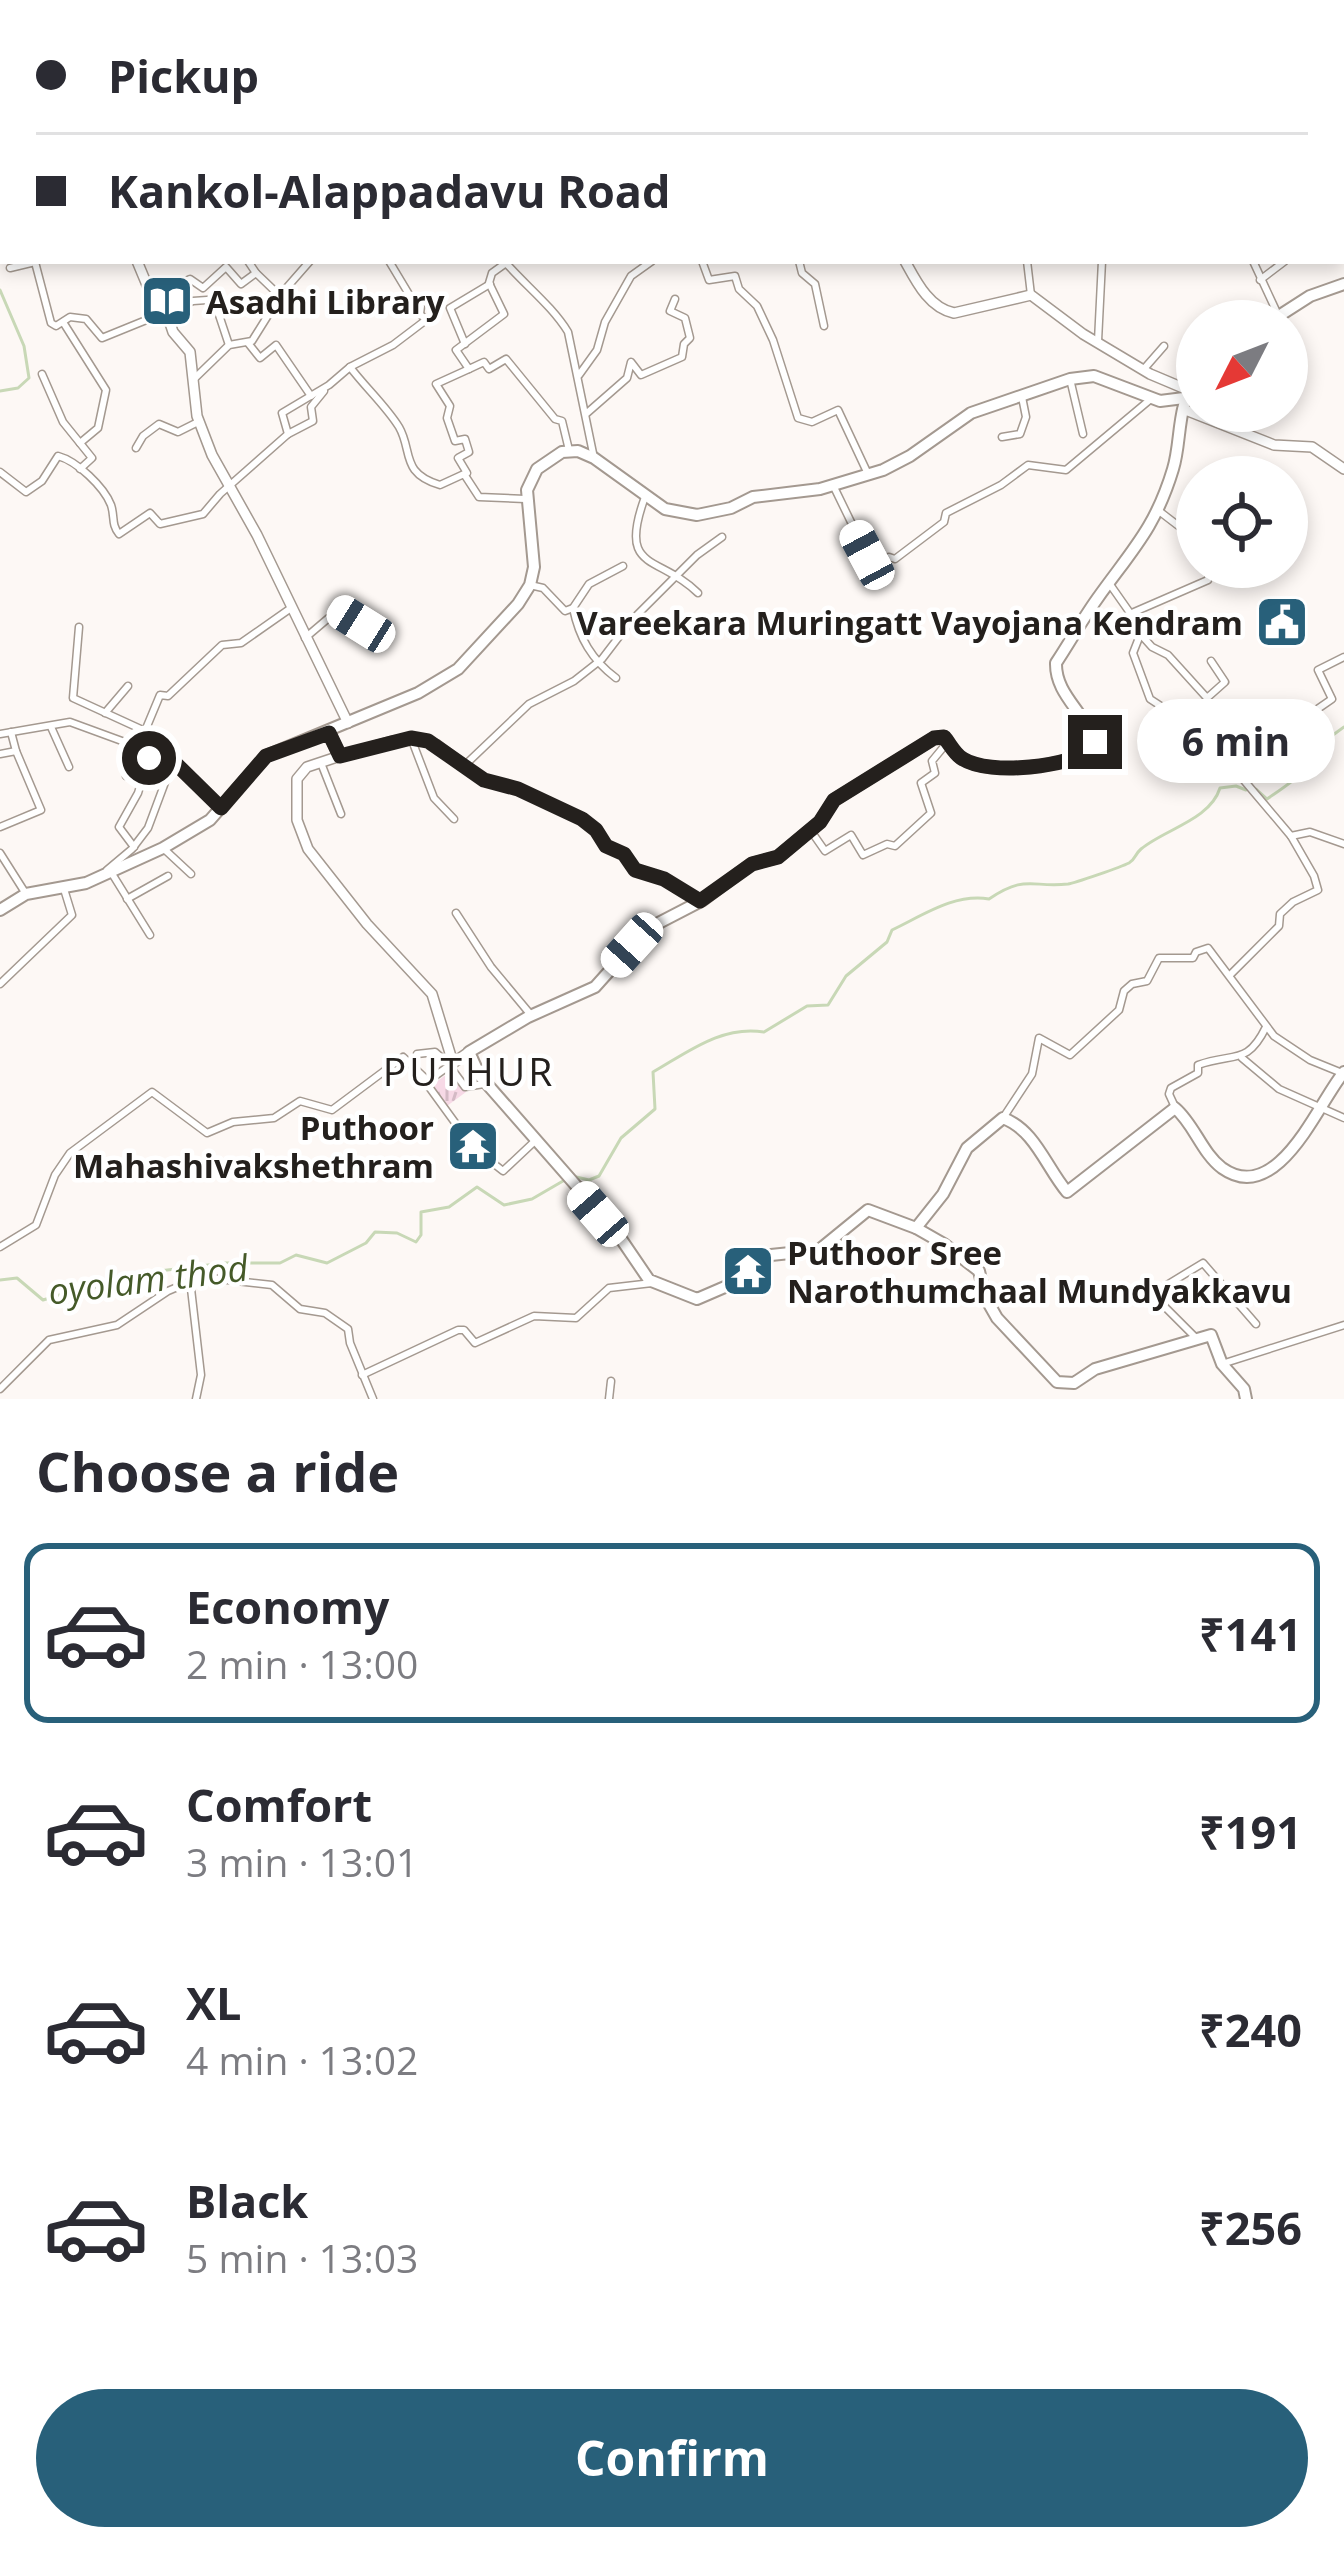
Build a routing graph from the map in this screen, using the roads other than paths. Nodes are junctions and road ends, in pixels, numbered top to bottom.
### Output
1 (25, 264) edge
2 (37, 264) edge
3 (139, 264) edge
4 (250, 264) edge
5 (307, 264) edge
6 (391, 264) edge
7 (504, 264) edge
8 (507, 264) edge
9 (636, 264) edge
10 (648, 264) edge
11 (703, 264) edge
12 (800, 264) edge
13 (907, 264) edge
14 (1027, 264) edge
15 (1102, 264) edge
16 (1254, 264) edge
17 (1281, 264) edge
18 (10, 268) dead end
19 (638, 271) junction
20 (256, 273) junction
21 (1260, 280) junction
22 (490, 284) junction
23 (1344, 284) edge
24 (1031, 295) junction
25 (155, 296) junction
26 (280, 296) junction
27 (675, 299) dead end
28 (1268, 300) edge
29 (1304, 300) edge
30 (166, 311) junction
31 (63, 322) junction
32 (824, 326) dead end
33 (1098, 341) junction
34 (248, 343) junction
35 (464, 344) junction
36 (229, 346) junction
37 (1164, 346) dead end
38 (350, 367) junction
39 (469, 369) junction
40 (1143, 370) junction
41 (42, 374) dead end
42 (577, 376) junction
43 (194, 379) junction
44 (1070, 379) junction
45 (328, 386) junction
46 (1176, 388) edge
47 (1021, 395) junction
48 (1176, 395) edge
49 (310, 396) junction
50 (1152, 398) junction
51 (587, 413) junction
52 (198, 422) junction
53 (1182, 432) edge
54 (1252, 432) edge
55 (288, 434) junction
56 (1083, 434) dead end
57 (1002, 437) dead end
58 (80, 443) junction
59 (136, 448) dead end
60 (569, 450) junction
61 (594, 458) junction
62 (80, 469) junction
63 (1344, 469) edge
64 (0, 472) edge
65 (868, 474) junction
66 (472, 481) junction
67 (832, 485) junction
68 (230, 488) junction
69 (646, 494) junction
70 (525, 499) junction
71 (1159, 512) junction
72 (1176, 524) edge
73 (722, 537) dead end
74 (623, 566) dead end
75 (680, 574) junction
76 (1109, 583) junction
77 (530, 585) junction
78 (1190, 588) edge
79 (698, 593) dead end
80 (291, 608) junction
81 (573, 608) junction
82 (1132, 613) junction
83 (79, 627) dead end
84 (1143, 637) junction
85 (305, 638) junction
86 (383, 638) dead end
87 (1344, 656) edge
88 (1211, 661) dead end
89 (596, 663) junction
90 (616, 678) dead end
91 (128, 686) dead end
92 (105, 713) junction
93 (348, 723) junction
94 (50, 725) junction
95 (145, 731) junction
96 (11, 732) junction
97 (329, 733) junction
98 (0, 734) edge
99 (411, 738) junction
100 (948, 741) junction
101 (130, 744) junction
102 (16, 751) junction
103 (151, 751) junction
104 (0, 754) edge
105 (340, 756) junction
106 (1221, 756) junction
107 (173, 761) junction
108 (321, 763) junction
109 (465, 765) junction
110 (69, 767) dead end
111 (126, 776) dead end
112 (221, 808) junction
113 (341, 814) dead end
114 (454, 819) dead end
115 (0, 827) edge
116 (810, 829) junction
117 (1291, 836) junction
118 (1344, 844) edge
119 (134, 847) junction
120 (163, 848) junction
121 (0, 853) edge
122 (110, 872) junction
123 (191, 874) dead end
124 (168, 876) dead end
125 (64, 889) junction
126 (26, 894) junction
127 (127, 899) junction
128 (699, 901) junction
129 (0, 910) edge
130 (456, 914) dead end
131 (150, 935) dead end
132 (1231, 974) junction
133 (0, 983) edge
134 (531, 1015) junction
135 (1266, 1027) junction
136 (469, 1052) junction
137 (417, 1054) dead end
138 (1242, 1058) junction
139 (452, 1066) junction
140 (1343, 1072) edge
141 (424, 1080) junction
142 (486, 1083) junction
143 (1322, 1106) junction
144 (1175, 1108) junction
145 (1003, 1118) junction
146 (1344, 1118) edge
147 (456, 1124) dead end
148 (536, 1140) junction
149 (484, 1156) dead end
150 (916, 1228) junction
151 (0, 1247) edge
152 (190, 1280) junction
153 (652, 1283) junction
154 (1256, 1324) dead end
155 (1344, 1325) edge
156 (1197, 1339) junction
157 (1222, 1364) junction
158 (362, 1375) junction
159 (611, 1381) dead end
160 (0, 1389) edge
161 (196, 1399) edge
162 (373, 1399) edge
163 (609, 1399) edge
164 (1246, 1399) edge

1 - 18 street
2 - 31 street
3 - 25 street
4 - 20 street
5 - 26 street
6 - 38 street
7 - 22 street
8 - 42 street
9 - 19 street
10 - 19 street
11 - 65 street
12 - 32 street
13 - 24 street
14 - 24 street
15 - 33 street
16 - 21 street
17 - 21 street
19 - 42 street
20 - 25 street
20 - 26 street
21 - 28 street
22 - 35 street
22 - 35 street
23 - 29 main road
24 - 33 street
25 - 30 street
26 - 34 street
27 - 51 street
30 - 31 street
30 - 36 street
30 - 43 street
31 - 58 street
33 - 40 street
34 - 36 street
34 - 49 street
35 - 39 street
36 - 43 street
37 - 40 street
38 - 45 street
38 - 66 street
39 - 60 street
39 - 66 street
40 - 46 street
41 - 58 street
42 - 51 street
43 - 52 street
44 - 47 main road
44 - 50 main road
44 - 56 street
45 - 49 street
45 - 55 street
47 - 57 street
47 - 65 main road
48 - 50 main road
49 - 55 street
50 - 67 street
51 - 61 street
52 - 59 street
52 - 68 street
53 - 71 main road
54 - 63 street
55 - 68 street
58 - 62 street
60 - 61 main road
60 - 70 main road
61 - 69 main road
62 - 64 street
62 - 68 street
65 - 67 main road
66 - 70 street
67 - 69 main road
68 - 80 street
69 - 75 street
70 - 77 main road
71 - 72 street
71 - 76 main road
73 - 75 street
74 - 81 street
75 - 79 street
75 - 89 street
76 - 82 street
76 - 100 main road
77 - 81 street
77 - 93 main road
78 - 82 street
80 - 85 street
80 - 95 street
81 - 89 street
82 - 84 street
83 - 92 street
84 - 88 street
84 - 106 street
85 - 86 street
85 - 93 street
87 - 106 street
89 - 90 street
89 - 109 street
91 - 92 street
92 - 95 street
93 - 97 main road
94 - 96 street
94 - 101 street
94 - 110 street
95 - 103 street
96 - 98 street
96 - 102 street
97 - 105 main road
97 - 112 main road
99 - 105 street
99 - 109 street
99 - 114 street
100 - 116 main road
100 - 116 street
101 - 103 street
101 - 111 street
102 - 104 street
102 - 115 street
103 - 107 street
103 - 119 street
105 - 108 street
106 - 117 street
107 - 112 street
107 - 119 street
108 - 113 street
108 - 139 street
109 - 128 street
112 - 120 main road
116 - 128 main road
117 - 118 street
117 - 132 street
119 - 122 street
120 - 122 main road
120 - 123 street
121 - 126 street
122 - 125 main road
122 - 127 street
124 - 127 street
125 - 126 main road
125 - 133 street
126 - 129 main road
127 - 131 street
128 - 134 main road
130 - 134 street
132 - 135 street
132 - 145 street
134 - 136 main road
135 - 138 street
135 - 140 street
136 - 139 street
136 - 142 main road
137 - 139 street
138 - 143 street
138 - 144 street
139 - 141 street
139 - 142 street
140 - 143 main road
141 - 147 street
141 - 151 street
142 - 148 main road
143 - 144 main road
143 - 146 street
144 - 145 main road
145 - 150 main road
148 - 149 street
148 - 153 main road
150 - 153 main road
150 - 156 main road
152 - 158 street
152 - 160 street
152 - 161 street
153 - 158 street
154 - 156 street
155 - 157 street
156 - 157 main road
157 - 164 main road
158 - 162 street
159 - 163 street

